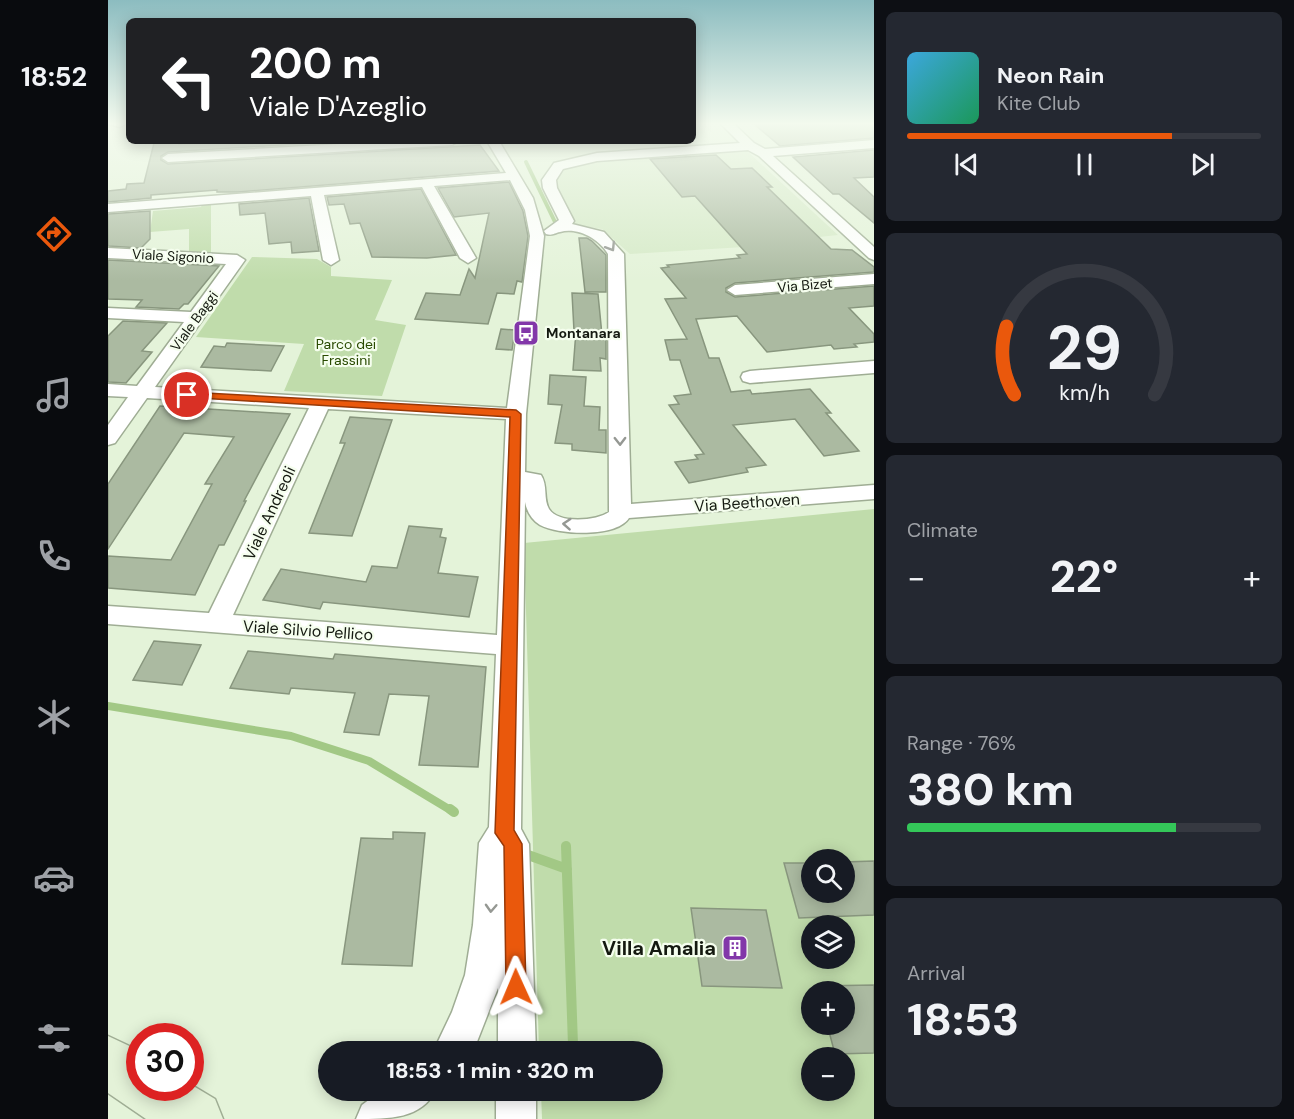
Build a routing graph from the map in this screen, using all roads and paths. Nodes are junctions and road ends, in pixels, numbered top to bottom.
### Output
1 (511, 176) edge
2 (514, 176) edge
3 (551, 176) edge
4 (788, 176) edge
5 (426, 183) junction
6 (317, 192) junction
7 (108, 208) edge
8 (560, 227) junction
9 (537, 236) junction
10 (108, 253) edge
11 (874, 255) edge
12 (468, 258) dead end
13 (237, 260) joint
14 (332, 260) dead end
15 (874, 279) edge
16 (735, 290) dead end
17 (108, 313) edge
18 (197, 317) junction
19 (874, 367) edge
20 (750, 377) dead end
21 (108, 390) edge
22 (142, 393) junction
23 (321, 403) junction
24 (516, 414) junction
25 (108, 439) edge
26 (513, 475) junction
27 (874, 492) edge
28 (620, 512) junction
29 (108, 615) edge
30 (217, 623) junction
31 (509, 645) junction
32 (504, 833) junction
33 (458, 1041) edge
34 (517, 1041) edge
35 (108, 1062) edge
36 (126, 1074) edge
37 (167, 1101) edge
38 (401, 1101) edge
39 (516, 1101) edge
40 (195, 1119) edge
41 (376, 1119) edge
42 (516, 1119) edge

1 - 5 street
2 - 9 street
3 - 8 street
4 - 11 street
5 - 6 street
5 - 12 street
6 - 7 street
6 - 14 street
8 - 9 street
8 -> 28 street
9 - 24 street
10 - 13 street, Viale Sigonio
13 - 18 street, Viale Baggi
15 - 16 street, Via Bizet
17 - 18 street
18 - 22 street, Viale Baggi
19 - 20 street
21 - 22 street
22 - 23 street
22 - 25 street, Viale Baggi
23 - 24 street
23 - 30 street, Viale Andreoli
24 - 26 street
28 -> 26 street
26 - 31 street
27 - 28 street, Via Beethoven
29 - 30 street, Viale Silvio Pellico
30 - 31 street, Viale Silvio Pellico
31 - 32 street
32 -> 33 street
32 - 34 street
35 - 36 main road
37 - 40 main road
38 - 41 street
39 - 42 street

